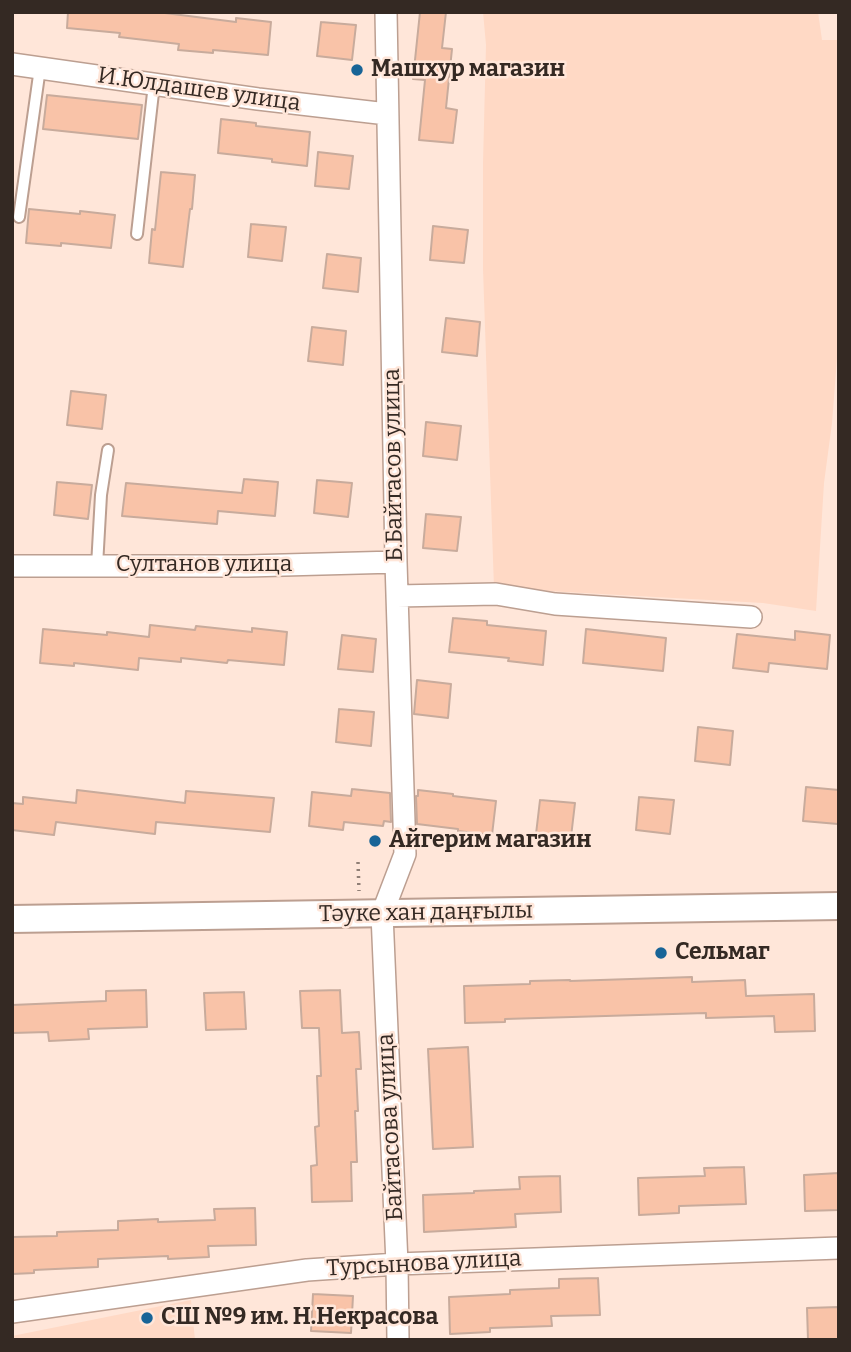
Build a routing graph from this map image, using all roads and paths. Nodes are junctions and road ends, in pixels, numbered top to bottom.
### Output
1 (386, 12) edge
2 (12, 64) edge
3 (40, 68) junction
4 (154, 84) junction
5 (387, 114) junction
6 (19, 217) dead end
7 (137, 234) dead end
8 (108, 450) dead end
9 (396, 562) junction
10 (12, 566) edge
11 (97, 566) junction
12 (397, 596) junction
13 (751, 617) dead end
14 (839, 906) edge
15 (382, 914) junction
16 (12, 919) edge
17 (839, 1248) edge
18 (397, 1264) junction
19 (12, 1312) edge
20 (398, 1340) edge

1 - 5 street, Б.Байтасов улица
2 - 3 street, И.Юлдашев улица
3 - 4 street, И.Юлдашев улица
3 - 6 lane
4 - 5 street, И.Юлдашев улица
4 - 7 lane
5 - 9 street, Б.Байтасов улица
8 - 11 lane
9 - 11 street, Султанов улица
9 - 12 street, Б.Байтасов улица
10 - 11 street, Султанов улица
12 - 13 street
12 - 15 street, Б.Байтасов улица
14 - 15 street, Тәуке хан даңғылы
15 - 16 street, Тәуке хан даңғылы
15 - 18 street, Байтасова улица
17 - 18 street, Турсынова улица
18 - 19 street, Турсынова улица
18 - 20 street, Байтасова улица

